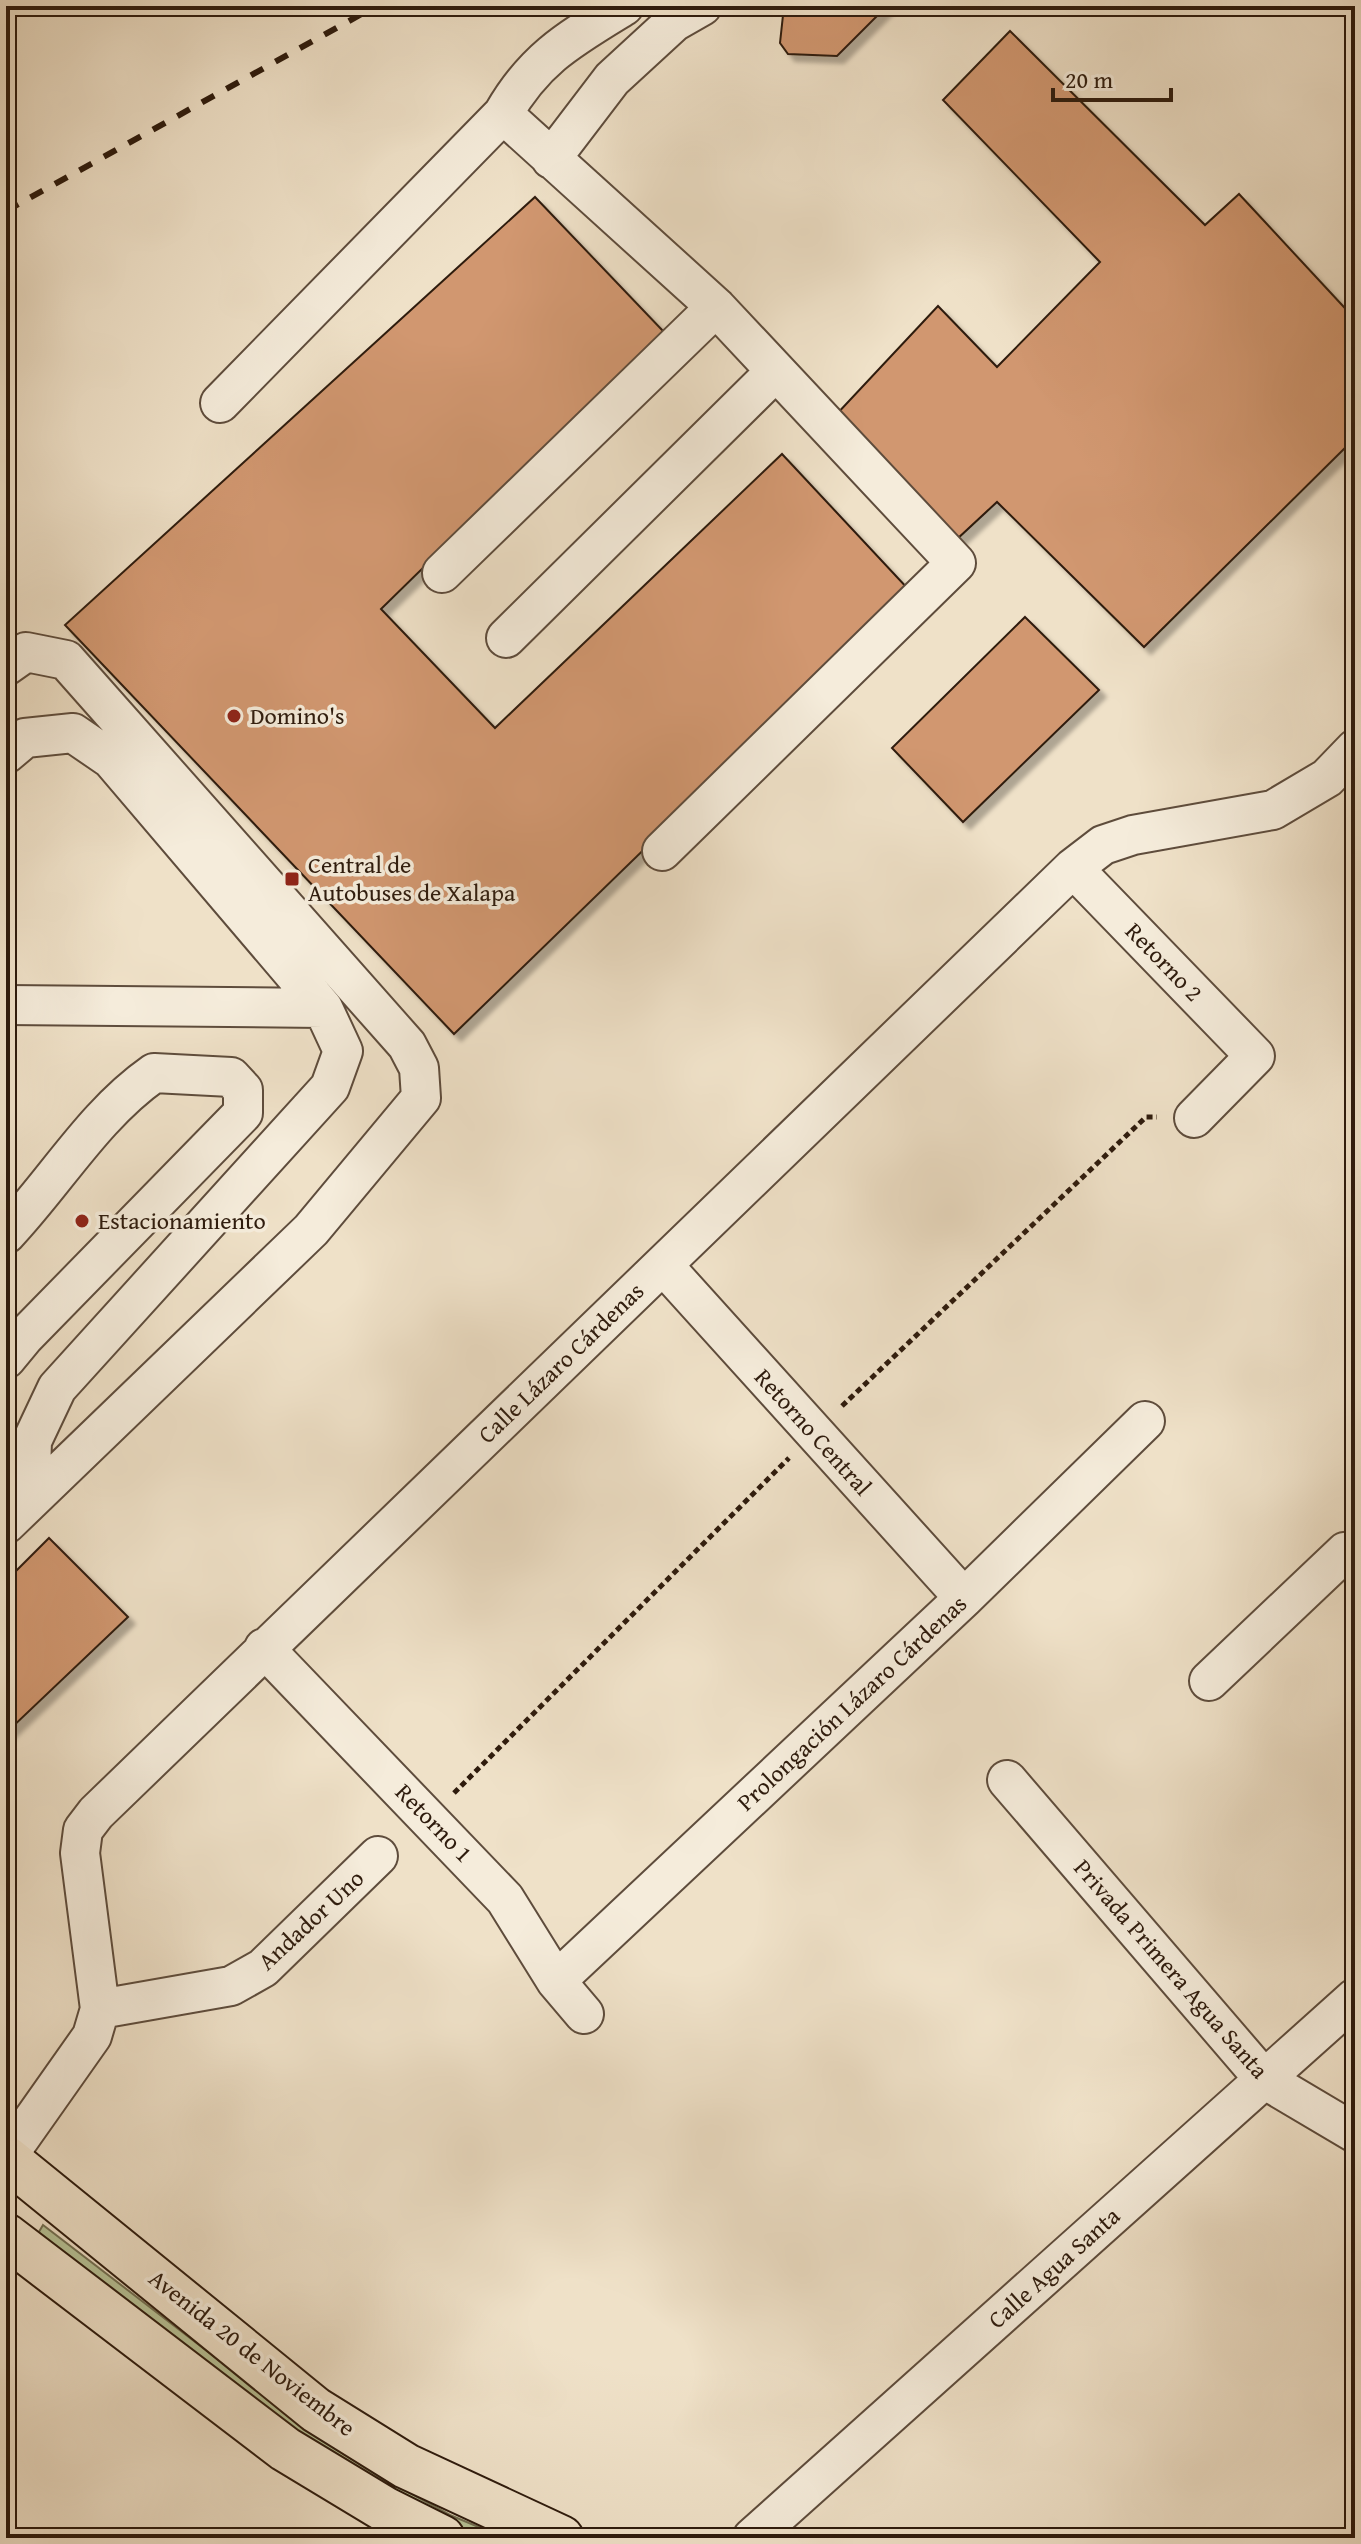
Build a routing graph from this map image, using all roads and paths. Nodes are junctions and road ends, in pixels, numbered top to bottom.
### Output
1 (624, 6) edge
2 (702, 6) edge
3 (559, 46) junction
4 (612, 79) junction
5 (503, 114) junction
6 (551, 159) junction
7 (716, 307) junction
8 (776, 371) junction
9 (220, 403) dead end
10 (442, 573) dead end
11 (506, 638) dead end
12 (6, 666) edge
13 (1355, 749) edge
14 (6, 754) edge
15 (662, 851) dead end
16 (1073, 868) junction
17 (6, 1005) edge
18 (323, 1008) junction
19 (1194, 1118) dead end
20 (6, 1234) edge
21 (663, 1265) junction
22 (6, 1359) edge
23 (1145, 1421) dead end
24 (18, 1512) edge
25 (1355, 1551) edge
26 (964, 1598) junction
27 (264, 1648) junction
28 (1209, 1681) dead end
29 (1007, 1780) dead end
30 (378, 1856) dead end
31 (556, 1981) junction
32 (1355, 1998) edge
33 (100, 2009) junction
34 (584, 2014) dead end
35 (1264, 2079) junction
36 (1355, 2133) edge
37 (6, 2158) edge
38 (6, 2236) edge
39 (442, 2538) edge
40 (561, 2538) edge
41 (752, 2538) edge

1 - 3 street
2 - 4 street
3 - 4 street
3 - 5 street
4 - 6 street
5 - 6 street
5 - 9 street
6 - 7 street
7 - 8 street
7 - 10 street
8 - 11 street
8 - 15 street
12 - 24 street
13 - 16 street, Calle Lázaro Cárdenas
14 - 18 street
16 - 19 street, Retorno 2
16 - 21 street, Calle Lázaro Cárdenas
17 - 18 street
18 - 24 street
20 - 22 street
21 - 26 street, Retorno Central
21 - 27 street, Calle Lázaro Cárdenas
23 - 26 street, Prolongación Lázaro Cárdenas
25 - 28 street
26 - 31 street, Prolongación Lázaro Cárdenas
27 - 31 street, Retorno 1
27 - 33 street, Calle Lázaro Cárdenas
29 - 35 street, Privada Primera Agua Santa
30 - 33 street, Andador Uno
31 - 34 street, Retorno 1
32 - 35 street, Calle Agua Santa
33 - 37 street, Calle Lázaro Cárdenas
35 - 36 street, Privada Primera Agua Santa
35 - 41 street, Calle Agua Santa
37 - 40 main road, Avenida 20 de Noviembre
38 - 39 main road, Avenida 20 de Noviembre

